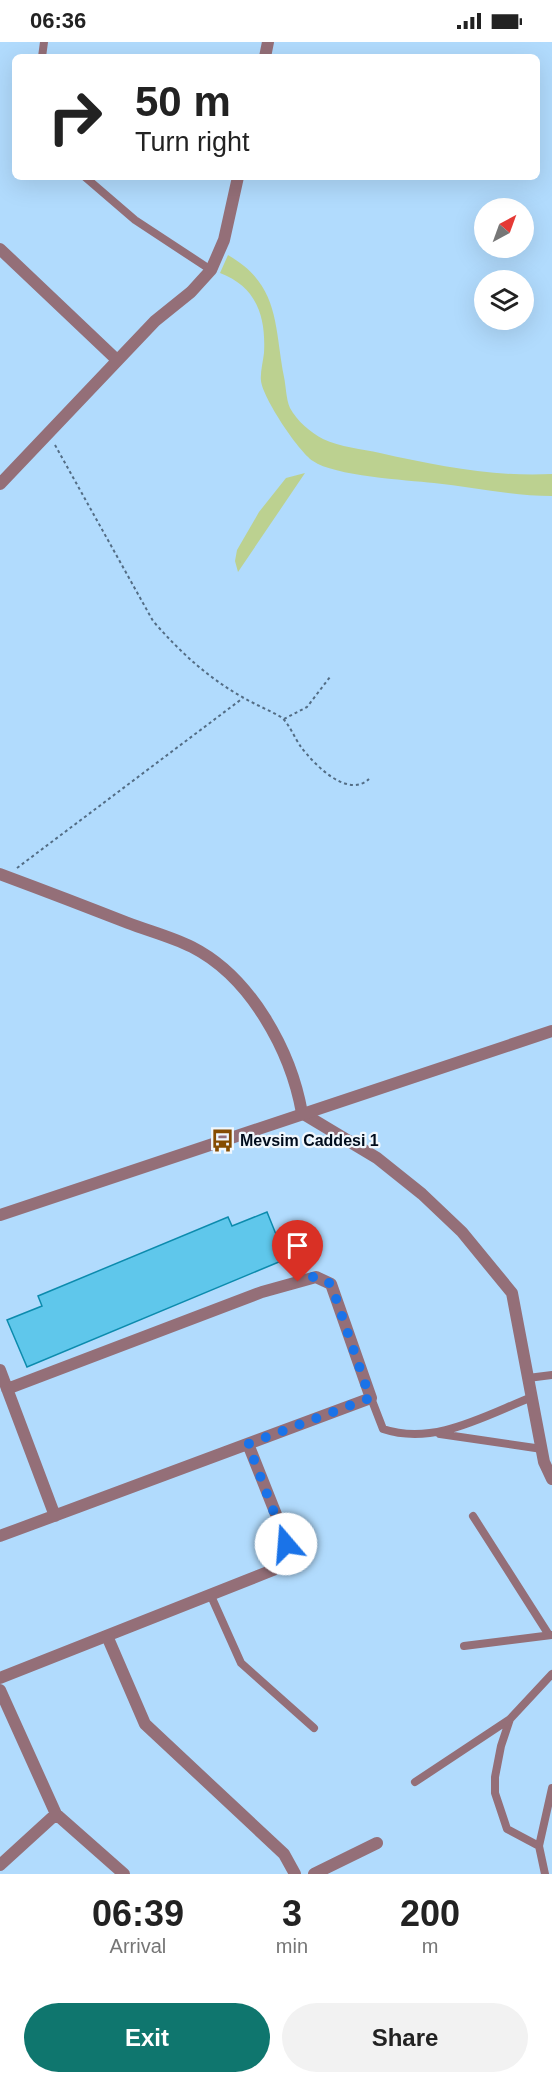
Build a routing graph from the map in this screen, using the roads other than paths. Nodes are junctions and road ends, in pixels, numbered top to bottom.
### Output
1 (88, 180) edge
2 (237, 180) edge
3 (0, 249) edge
4 (211, 270) junction
5 (117, 360) junction
6 (0, 484) edge
7 (3, 875) edge
8 (552, 1031) edge
9 (302, 1113) junction
10 (0, 1215) edge
11 (0, 1370) edge
12 (552, 1375) edge
13 (528, 1378) junction
14 (7, 1389) junction
15 (532, 1397) junction
16 (370, 1398) junction
17 (439, 1433) junction
18 (248, 1444) junction
19 (542, 1449) junction
20 (552, 1479) edge
21 (55, 1516) junction
22 (473, 1516) dead end
23 (0, 1536) edge
24 (211, 1596) junction
25 (550, 1635) edge
26 (107, 1636) junction
27 (464, 1646) dead end
28 (552, 1674) edge
29 (0, 1678) edge
30 (0, 1690) edge
31 (510, 1719) junction
32 (314, 1728) dead end
33 (415, 1782) dead end
34 (552, 1788) edge
35 (56, 1814) junction
36 (377, 1843) dead end
37 (539, 1846) junction
38 (0, 1865) edge
39 (124, 1874) edge
40 (295, 1874) edge
41 (314, 1874) edge
42 (545, 1874) edge

1 - 4 lane
2 - 4 street
3 - 5 street
4 - 5 street
5 - 6 street
7 - 9 street
8 - 9 street
9 - 10 street
9 - 13 street
11 - 14 street
12 - 13 lane
13 - 15 street
14 - 16 street
14 - 21 street
15 - 17 lane
15 - 19 street
16 - 17 lane
16 - 18 street
17 - 19 lane
18 - 21 street
18 - 24 street
19 - 20 street
21 - 23 street
22 - 25 lane
24 - 26 street
24 - 32 lane
25 - 27 lane
26 - 29 street
26 - 40 street
28 - 31 lane
30 - 35 street
31 - 33 lane
31 - 37 lane
34 - 37 lane
35 - 38 street
35 - 39 street
36 - 41 street
37 - 42 lane

